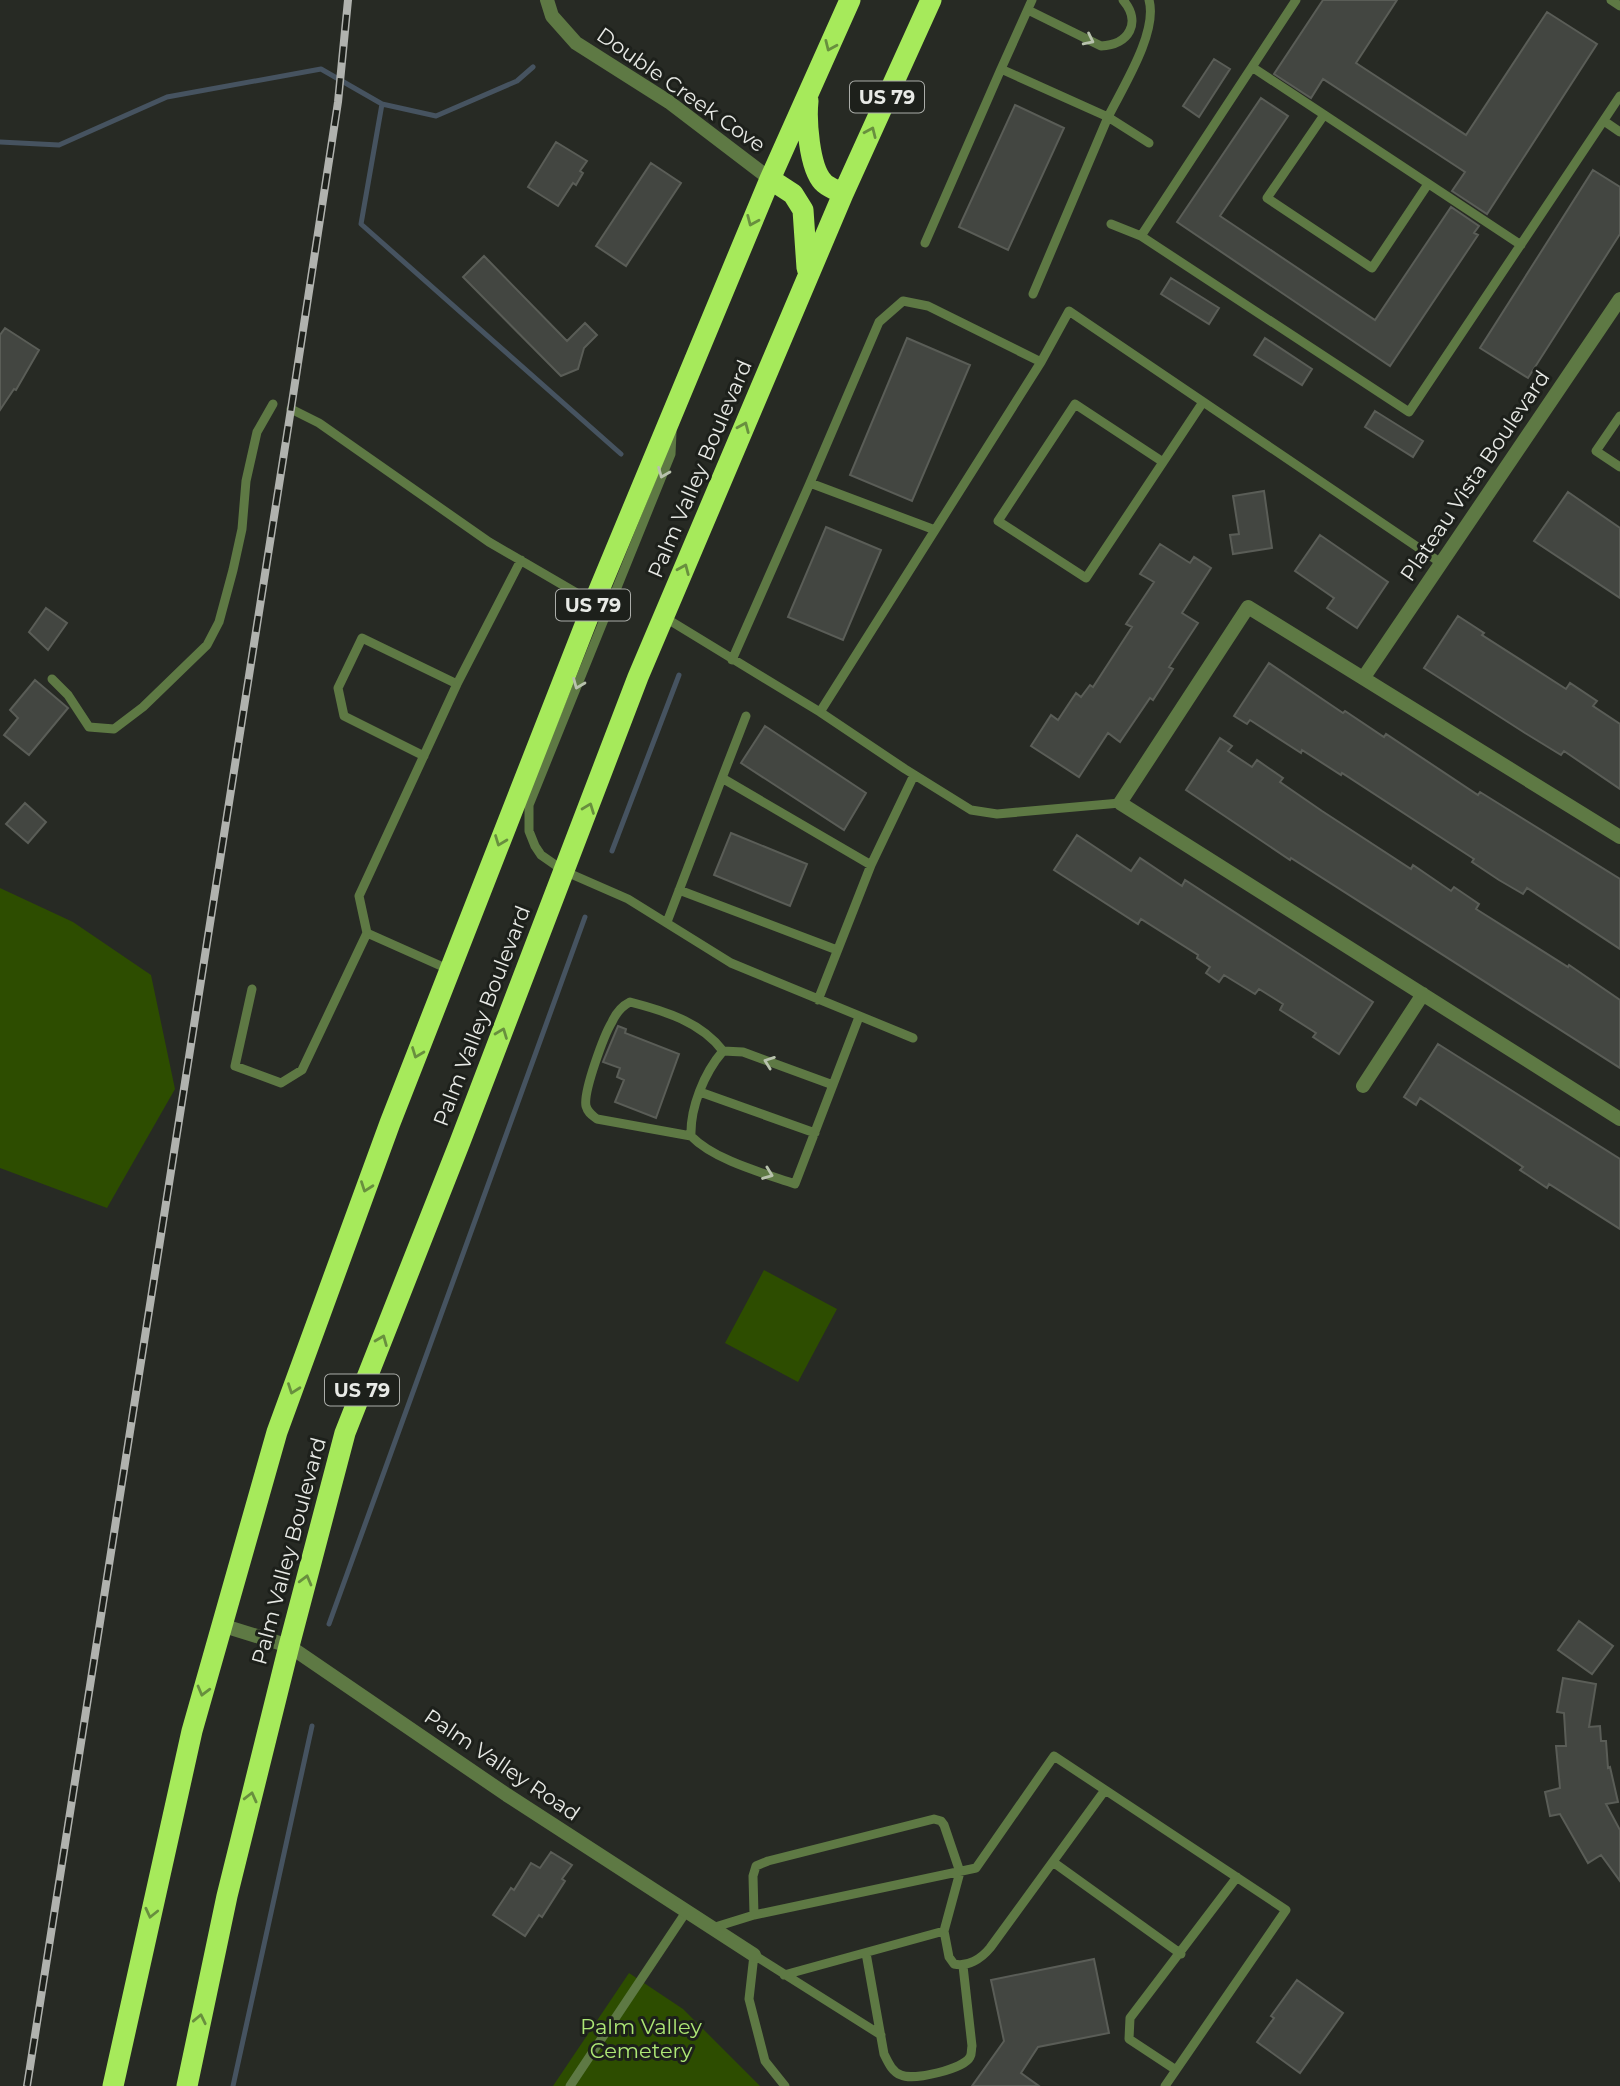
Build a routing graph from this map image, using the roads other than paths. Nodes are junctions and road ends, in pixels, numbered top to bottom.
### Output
1 (547, 0) edge
2 (850, 0) edge
3 (931, 0) edge
4 (1032, 0) edge
5 (1123, 0) edge
6 (1149, 0) edge
7 (1296, 0) edge
8 (1611, 0) edge
9 (1620, 6) edge
10 (1028, 10) junction
11 (1252, 67) junction
12 (1001, 69) junction
13 (809, 92) junction
14 (1620, 96) edge
15 (1324, 115) junction
16 (1108, 117) junction
17 (1604, 121) junction
18 (1620, 132) edge
19 (1149, 143) dead end
20 (769, 179) junction
21 (1428, 184) junction
22 (843, 194) junction
23 (1111, 223) dead end
24 (1141, 236) junction
25 (925, 243) dead end
26 (1521, 245) junction
27 (807, 277) junction
28 (1033, 294) dead end
29 (1620, 299) edge
30 (1041, 362) junction
31 (1203, 402) junction
32 (273, 404) dead end
33 (674, 406) junction
34 (291, 409) dead end
35 (1620, 416) edge
36 (1163, 462) junction
37 (1620, 467) edge
38 (810, 482) junction
39 (935, 530) junction
40 (520, 560) junction
41 (1441, 563) junction
42 (594, 603) junction
43 (664, 617) junction
44 (732, 660) junction
45 (1364, 677) junction
46 (52, 679) dead end
47 (457, 684) junction
48 (820, 712) junction
49 (746, 716) dead end
50 (424, 756) junction
51 (914, 775) junction
52 (722, 778) junction
53 (1120, 803) junction
54 (1620, 836) edge
55 (871, 865) junction
56 (564, 872) junction
57 (679, 890) junction
58 (667, 922) junction
59 (367, 933) junction
60 (837, 950) junction
61 (450, 970) junction
62 (252, 989) dead end
63 (1423, 994) junction
64 (818, 1000) junction
65 (859, 1017) junction
66 (913, 1038) dead end
67 (723, 1051) junction
68 (833, 1085) junction
69 (1363, 1086) dead end
70 (701, 1092) junction
71 (1620, 1119) edge
72 (815, 1133) junction
73 (691, 1136) junction
74 (221, 1625) junction
75 (289, 1646) junction
76 (1105, 1790) junction
77 (1053, 1862) junction
78 (960, 1872) junction
79 (1237, 1877) junction
80 (686, 1912) junction
81 (754, 1915) junction
82 (712, 1928) junction
83 (944, 1931) junction
84 (866, 1953) junction
85 (1181, 1954) junction
86 (754, 1955) junction
87 (962, 1966) junction
88 (784, 1975) junction
89 (881, 2035) junction
90 (1177, 2070) junction
91 (113, 2086) edge
92 (187, 2086) edge
93 (570, 2086) edge
94 (785, 2086) edge
95 (1165, 2086) edge

1 - 20 street, Double Creek Cove
2 -> 13 highway, Palm Valley Boulevard / US 79
22 -> 3 highway, Palm Valley Boulevard / US 79
4 - 10 lane
10 -> 5 lane
6 - 16 lane
7 - 11 lane
8 - 9 lane
10 - 12 lane
11 - 15 lane
11 - 24 lane
12 - 16 lane
12 - 25 lane
13 - 20 highway, Palm Valley Boulevard / US 79
13 - 22 highway
14 - 17 lane
15 - 21 lane
15 - 21 lane
16 - 19 lane
16 - 28 lane
17 - 18 lane
17 - 26 lane
20 - 27 highway
20 -> 33 highway, Palm Valley Boulevard / US 79
21 - 26 lane
22 - 27 highway, Palm Valley Boulevard / US 79
23 - 24 lane
24 - 26 lane
43 -> 27 highway, Palm Valley Boulevard / US 79
29 - 41 street, Plateau Vista Boulevard
30 - 31 lane
30 - 38 lane
30 - 39 lane
31 - 36 lane
31 - 41 lane
32 - 46 lane
33 - 42 highway, Palm Valley Boulevard / US 79
33 -> 56 lane
34 - 40 lane
35 - 37 lane
36 - 36 lane
38 - 39 lane
38 - 44 lane
39 - 48 lane
40 - 42 lane
40 - 47 lane
41 - 45 street, Plateau Vista Boulevard
42 -> 61 highway, Palm Valley Boulevard / US 79
43 - 44 lane
56 -> 43 highway, Palm Valley Boulevard / US 79
44 - 48 lane
45 - 53 street
45 - 54 street
47 - 50 lane
47 - 50 lane
48 - 51 lane
49 - 52 lane
50 - 59 lane
51 - 53 lane
51 - 55 lane
52 - 55 lane
52 - 57 lane
53 - 63 street
55 - 60 lane
56 - 58 lane
75 -> 56 highway, Palm Valley Boulevard / US 79
57 - 58 lane
57 - 60 lane
58 - 64 lane
59 - 61 lane
59 - 62 lane
60 - 64 lane
61 -> 74 highway, Palm Valley Boulevard / US 79
63 - 69 street
63 - 71 street
64 - 65 lane
65 - 66 lane
65 - 68 lane
68 -> 67 lane
67 - 70 lane
67 - 73 lane
68 - 72 lane
70 - 72 lane
70 - 73 lane
73 -> 72 lane
74 - 75 street, Palm Valley Road
74 -> 91 highway, Palm Valley Boulevard / US 79
75 - 80 street, Palm Valley Road
92 -> 75 highway, Palm Valley Boulevard / US 79
76 - 77 lane
76 - 78 lane
76 - 79 lane
77 - 85 lane
77 - 87 lane
78 - 81 lane
78 - 81 lane
78 - 83 lane
79 - 85 lane
79 - 90 lane
80 - 82 street, Palm Valley Road
80 - 93 lane
81 - 82 lane
82 - 86 street, Palm Valley Road
83 - 84 lane
83 - 87 lane
84 - 88 lane
84 - 89 lane
85 - 90 lane
86 - 88 lane
86 - 94 lane
87 - 89 lane
88 - 89 lane
90 - 95 lane

